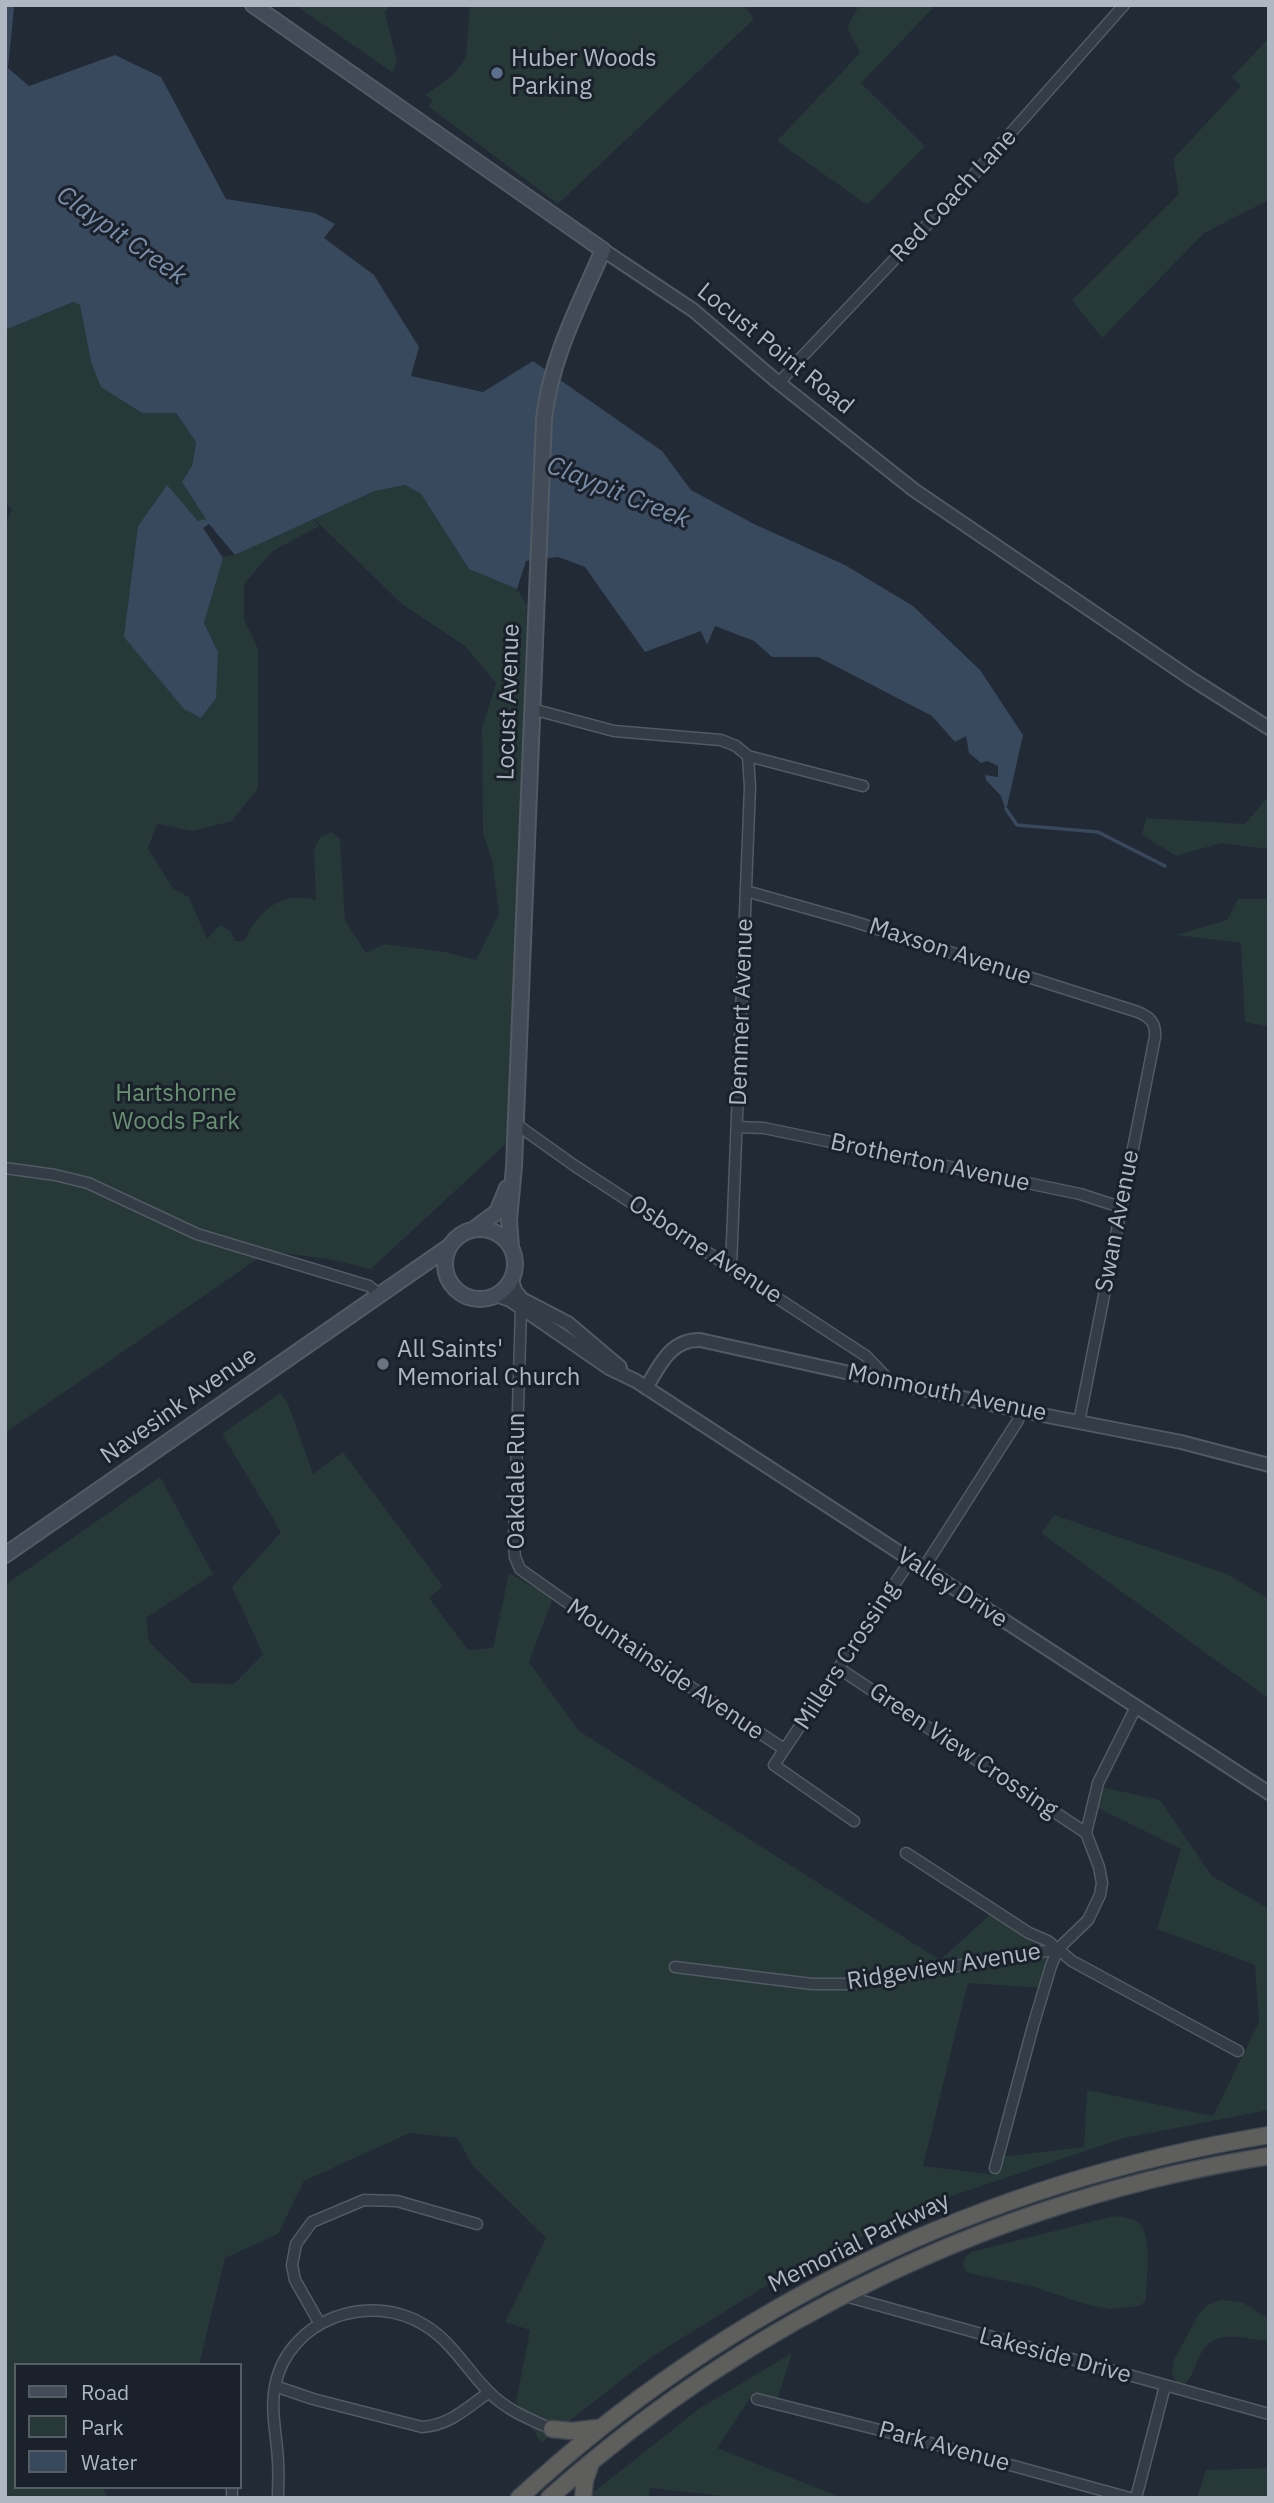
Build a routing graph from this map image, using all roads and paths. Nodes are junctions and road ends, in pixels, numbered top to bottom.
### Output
1 (253, 5) edge
2 (1124, 5) edge
3 (603, 250) junction
4 (780, 382) junction
5 (532, 709) junction
6 (1269, 728) edge
7 (748, 756) junction
8 (863, 786) dead end
9 (746, 891) junction
10 (1151, 1020) joint
11 (516, 1124) junction
12 (738, 1127) junction
13 (514, 1167) junction
14 (5, 1168) edge
15 (1120, 1207) junction
16 (474, 1229) junction
17 (450, 1246) junction
18 (511, 1247) junction
19 (731, 1267) junction
20 (447, 1275) junction
21 (511, 1279) junction
22 (380, 1295) junction
23 (496, 1295) junction
24 (521, 1308) junction
25 (890, 1381) junction
26 (641, 1385) junction
27 (1022, 1411) junction
28 (1079, 1422) junction
29 (1269, 1465) edge
30 (5, 1555) edge
31 (910, 1561) junction
32 (520, 1569) joint
33 (923, 1569) junction
34 (840, 1669) junction
35 (1136, 1707) junction
36 (784, 1749) junction
37 (1269, 1793) edge
38 (854, 1821) dead end
39 (1086, 1833) junction
40 (906, 1853) dead end
41 (1058, 1949) junction
42 (675, 1967) dead end
43 (1238, 2050) dead end
44 (1269, 2135) edge
45 (1269, 2155) edge
46 (995, 2168) dead end
47 (477, 2224) dead end
48 (842, 2295) junction
49 (320, 2324) junction
50 (275, 2386) junction
51 (1166, 2386) junction
52 (489, 2392) junction
53 (757, 2399) dead end
54 (1269, 2414) edge
55 (600, 2428) junction
56 (552, 2429) junction
57 (594, 2458) junction
58 (561, 2460) junction
59 (278, 2498) edge
60 (519, 2498) edge
61 (549, 2498) edge
62 (583, 2498) edge
63 (1130, 2498) edge
64 (1136, 2498) edge

1 - 3 main road, Locust Point Road
2 - 4 street, Red Coach Lane
3 - 4 street, Locust Point Road
3 - 5 main road, Locust Avenue
4 - 6 street, Locust Point Road
5 - 7 street
5 - 11 main road, Locust Avenue
7 - 8 street
7 - 9 street, Demmert Avenue
9 - 10 street, Maxson Avenue
9 - 12 street, Demmert Avenue
10 - 15 street, Swan Avenue
11 - 13 main road, Locust Avenue
11 - 19 street, Osborne Avenue
12 - 15 street, Brotherton Avenue
12 - 19 street, Demmert Avenue
13 - 16 main road, Locust Avenue
13 - 18 main road, Locust Avenue
14 - 22 street
15 - 28 street, Swan Avenue
16 - 17 main road
16 - 18 main road
17 - 20 main road
17 - 22 main road, Navesink Avenue
18 - 21 main road
19 - 25 street, Osborne Avenue
20 - 22 main road, Navesink Avenue
20 - 23 main road
21 - 23 main road
21 - 26 street, Valley Drive
22 - 30 main road, Navesink Avenue
23 - 24 street, Valley Drive
24 - 26 street, Valley Drive
24 - 32 street, Oakdale Run
25 - 26 street, Monmouth Avenue
25 - 27 street, Monmouth Avenue
26 - 31 street, Valley Drive
27 - 28 street, Monmouth Avenue
27 - 33 street, Millers Crossing
28 - 29 street, Monmouth Avenue
31 - 33 street, Valley Drive
31 - 34 street, Millers Crossing
32 - 36 street, Mountainside Avenue
33 - 35 street, Valley Drive
34 - 36 street, Millers Crossing
34 - 39 street, Green View Crossing
35 - 37 street, Valley Drive
35 - 39 street
36 - 38 street, Mountainside Avenue
39 - 41 street, Ridgeview Avenue
40 - 41 street
41 - 42 street, Ridgeview Avenue
41 - 43 street
41 - 46 street
44 - 55 highway, Memorial Parkway
45 - 48 highway, Memorial Parkway
47 - 49 street
48 - 51 street, Lakeside Drive
48 - 57 highway, Memorial Parkway
49 - 50 street
49 - 52 street
50 - 52 street
50 - 59 street
51 - 54 street, Lakeside Drive
51 - 64 street
52 - 56 street
53 - 63 street, Park Avenue
55 - 56 highway
55 - 58 highway, Memorial Parkway
56 - 58 highway
57 - 61 highway, Memorial Parkway
57 - 62 highway
58 - 60 highway, Memorial Parkway

